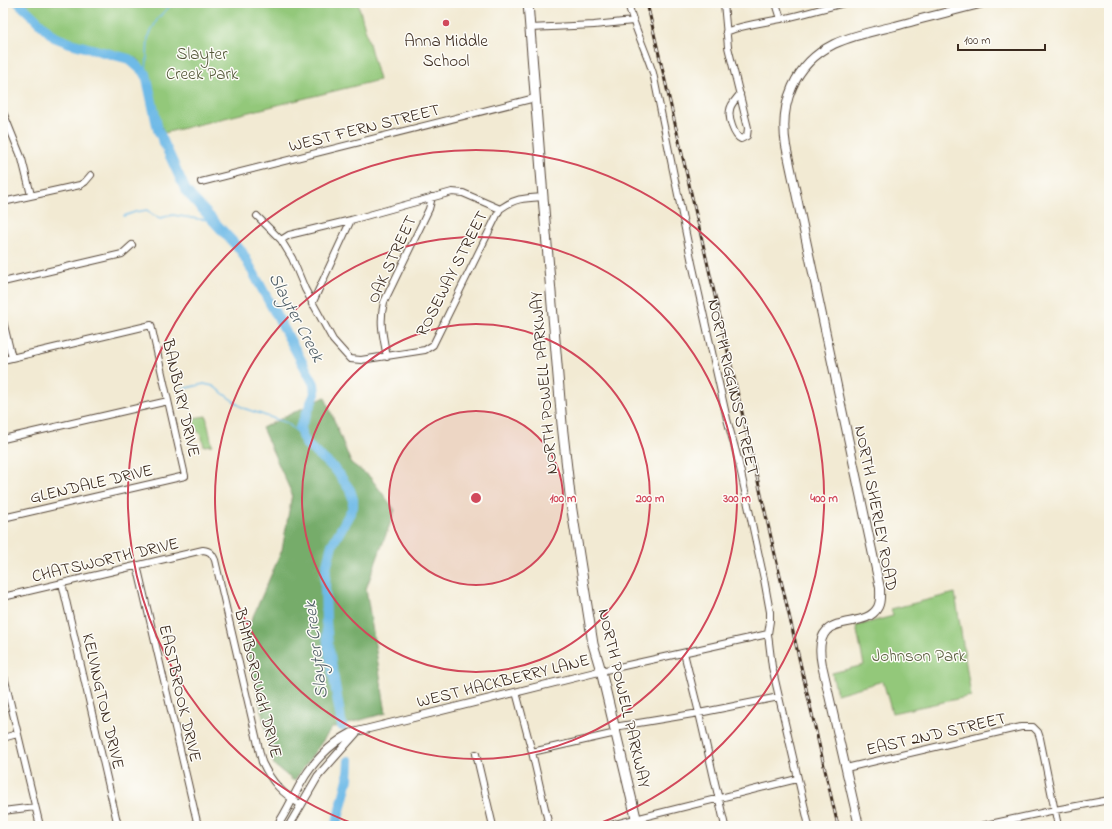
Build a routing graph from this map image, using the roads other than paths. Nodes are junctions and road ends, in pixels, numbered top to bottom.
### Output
1 (528, 3) edge
2 (628, 3) edge
3 (724, 3) edge
4 (776, 3) edge
5 (844, 3) edge
6 (983, 3) edge
7 (781, 19) junction
8 (633, 21) junction
9 (530, 28) junction
10 (726, 32) junction
11 (740, 94) junction
12 (535, 98) junction
13 (3, 112) edge
14 (91, 175) dead end
15 (201, 182) dead end
16 (31, 195) junction
17 (432, 197) junction
18 (543, 197) junction
19 (3, 202) edge
20 (500, 209) junction
21 (257, 216) dead end
22 (351, 220) junction
23 (281, 240) junction
24 (132, 245) dead end
25 (3, 282) edge
26 (312, 304) junction
27 (3, 320) edge
28 (387, 356) junction
29 (12, 358) junction
30 (3, 360) edge
31 (168, 401) junction
32 (3, 439) edge
33 (186, 476) joint
34 (3, 518) edge
35 (212, 553) joint
36 (137, 565) junction
37 (62, 583) junction
38 (3, 597) edge
39 (768, 634) junction
40 (684, 653) junction
41 (601, 671) junction
42 (3, 672) edge
43 (516, 692) junction
44 (779, 697) junction
45 (699, 713) junction
46 (363, 729) junction
47 (615, 730) junction
48 (17, 734) junction
49 (3, 738) edge
50 (532, 752) junction
51 (476, 754) dead end
52 (846, 768) junction
53 (797, 779) junction
54 (718, 798) junction
55 (292, 799) junction
56 (1109, 800) edge
57 (302, 805) junction
58 (35, 807) junction
59 (3, 810) edge
60 (1055, 810) junction
61 (638, 822) edge
62 (40, 826) edge
63 (118, 826) edge
64 (198, 826) edge
65 (277, 826) edge
66 (289, 826) edge
67 (493, 826) edge
68 (549, 826) edge
69 (607, 826) edge
70 (725, 826) edge
71 (809, 826) edge
72 (859, 826) edge
73 (981, 826) edge
74 (1058, 826) edge

1 - 9 main road, NORTH POWELL PARKWAY
2 - 8 street, NORTH RIGGINS STREET
3 - 10 street
4 - 7 street
5 - 7 street
6 - 52 main road, NORTH SHERLEY ROAD
7 - 10 street
8 - 9 street
8 - 39 street, NORTH RIGGINS STREET
9 - 12 main road, NORTH POWELL PARKWAY
10 - 11 street
11 - 11 street
12 - 15 street, WEST FERN STREET
12 - 18 main road, NORTH POWELL PARKWAY
13 - 16 street
14 - 16 street
16 - 19 street
17 - 20 street
17 - 22 street
17 - 28 street, OAK STREET
18 - 20 street
18 - 41 main road, NORTH POWELL PARKWAY
20 - 28 street, ROSEWAY STREET
21 - 23 street, ROSEWAY STREET
22 - 23 street
22 - 26 street
23 - 26 street, ROSEWAY STREET
24 - 25 street
26 - 28 street, ROSEWAY STREET
27 - 29 street
29 - 30 street
29 - 31 street, BANBURY DRIVE
31 - 32 street
31 - 33 street, BANBURY DRIVE
33 - 34 street, GLENDALE DRIVE
35 - 36 street, CHATSWORTH DRIVE
35 - 55 street, BAMBOROUGH DRIVE
36 - 37 street, CHATSWORTH DRIVE
36 - 64 street, EASTBROOK DRIVE
37 - 38 street, CHATSWORTH DRIVE
37 - 63 street, KELVINGTON DRIVE
39 - 40 street, WEST HACKBERRY LANE
39 - 44 street, NORTH RIGGINS STREET
40 - 41 street, WEST HACKBERRY LANE
40 - 45 street
41 - 43 street, WEST HACKBERRY LANE
41 - 47 main road, NORTH POWELL PARKWAY
42 - 48 street
43 - 46 street, WEST HACKBERRY LANE
43 - 50 street
44 - 45 street
44 - 53 street, NORTH RIGGINS STREET
45 - 47 street
45 - 54 street
46 - 55 street, WEST HACKBERRY LANE
46 - 57 street
47 - 50 street
47 - 61 main road, NORTH POWELL PARKWAY
48 - 49 street
48 - 58 street
50 - 68 street
51 - 67 street
52 - 60 street, EAST 2ND STREET
52 - 72 main road, NORTH SHERLEY ROAD
53 - 54 street
53 - 71 street, NORTH RIGGINS STREET
54 - 61 street
54 - 70 street
55 - 57 street, BAMBOROUGH DRIVE
55 - 65 street, WEST HACKBERRY LANE
56 - 60 street
57 - 66 street
58 - 59 street
58 - 62 street
60 - 73 street
60 - 74 street
61 - 69 street

